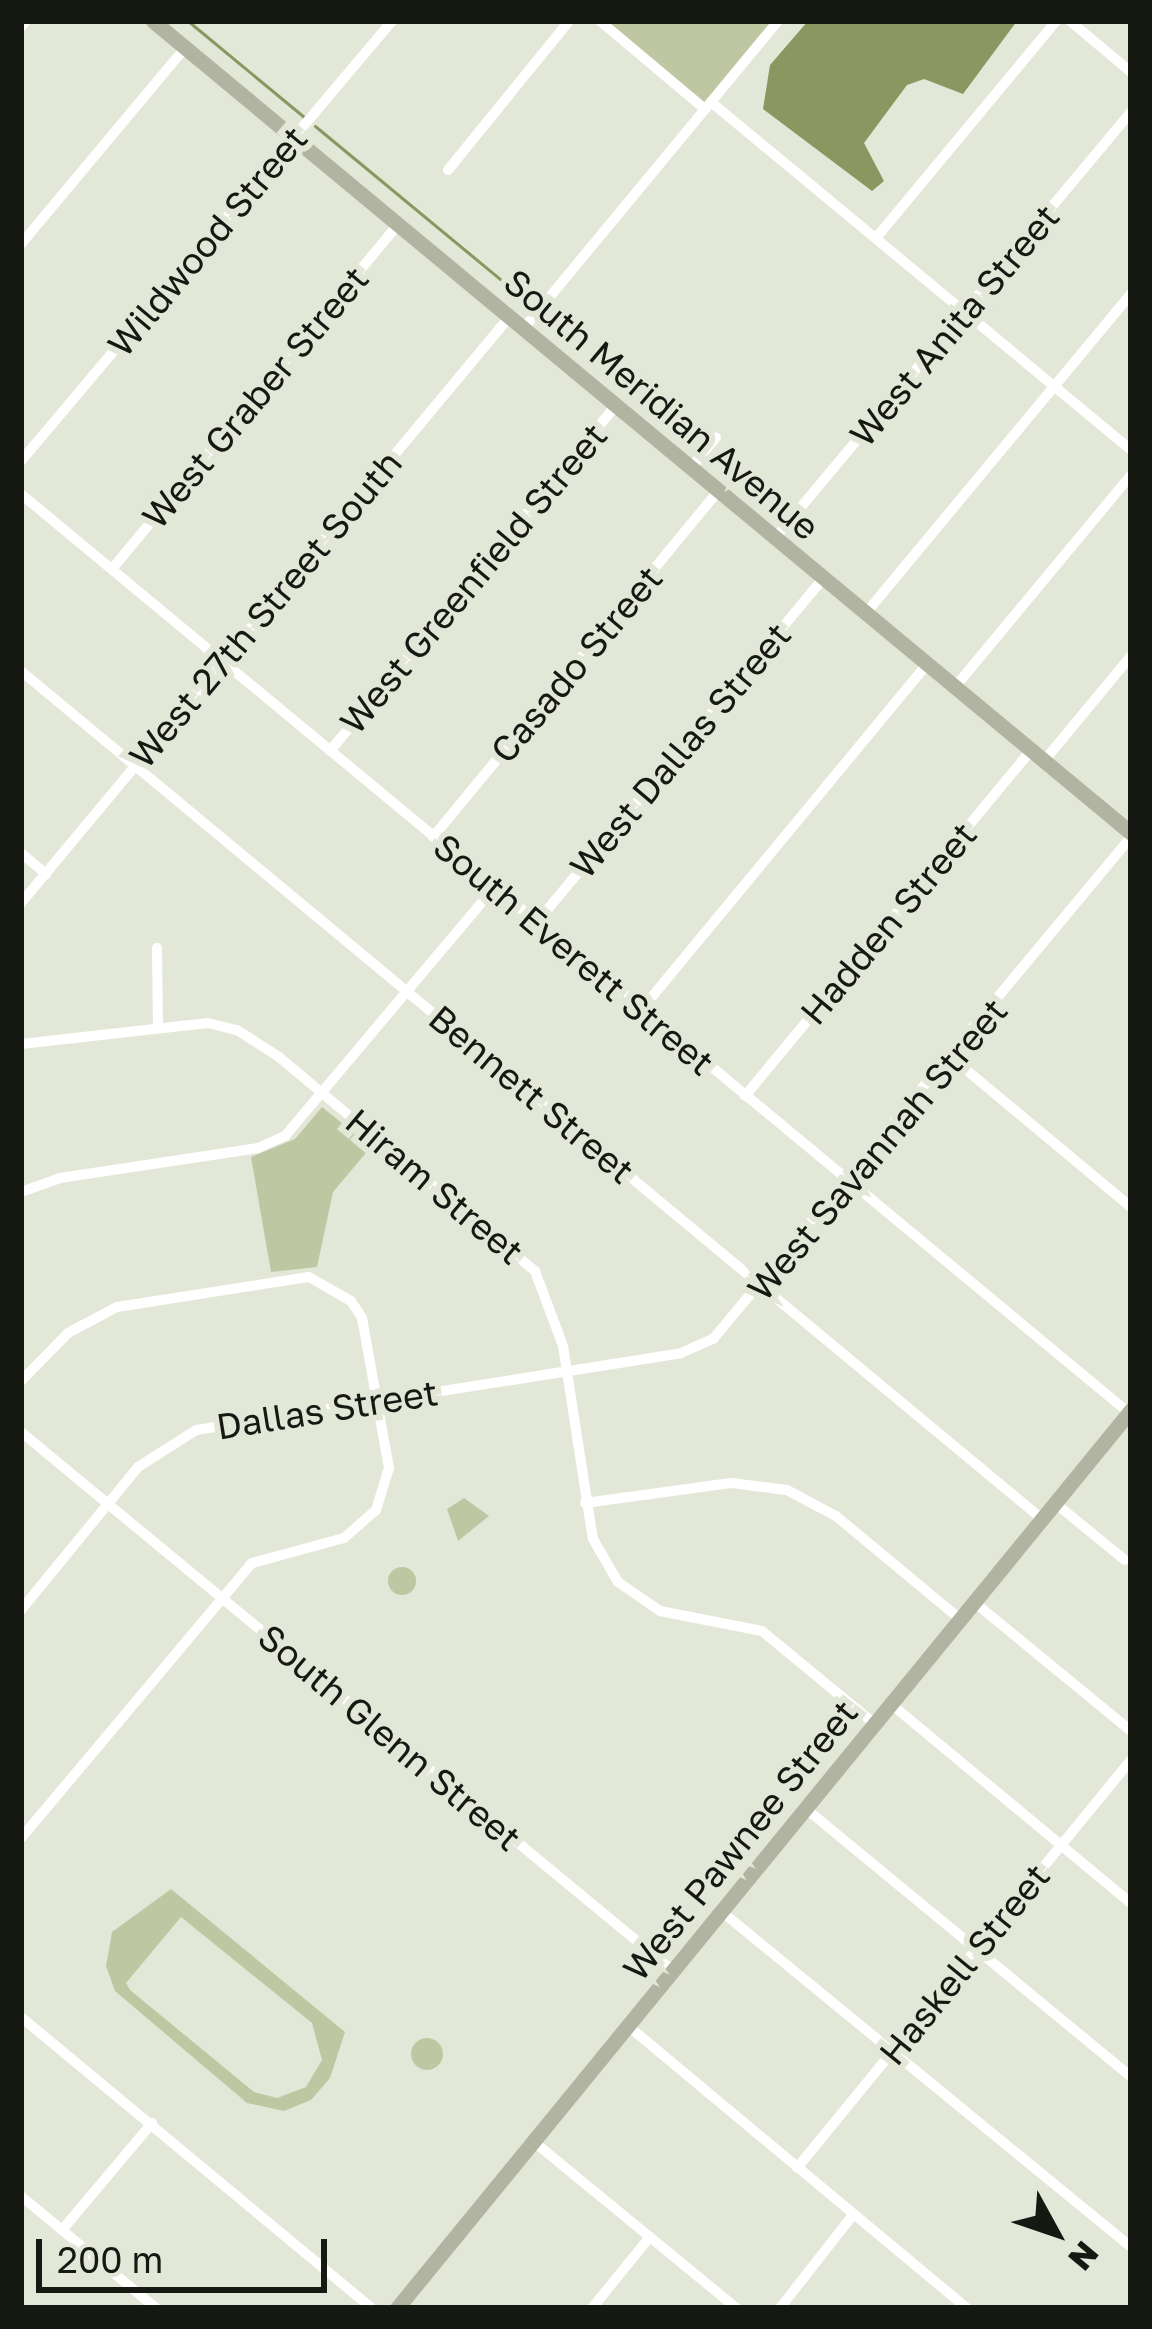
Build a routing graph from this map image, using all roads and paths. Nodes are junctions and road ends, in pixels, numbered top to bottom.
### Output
1 (153, 21) edge
2 (392, 21) edge
3 (569, 21) edge
4 (600, 21) edge
5 (778, 21) edge
6 (1056, 21) edge
7 (1070, 21) edge
8 (185, 48) junction
9 (1131, 72) edge
10 (708, 106) junction
11 (1131, 112) edge
12 (293, 137) junction
13 (448, 170) dead end
14 (398, 224) junction
15 (875, 238) junction
16 (21, 244) edge
17 (1131, 294) edge
18 (965, 314) junction
19 (510, 316) junction
20 (524, 328) junction
21 (1054, 387) junction
22 (616, 405) junction
23 (716, 436) dead end
24 (1131, 450) edge
25 (21, 461) edge
26 (692, 467) junction
27 (1131, 475) edge
28 (719, 490) junction
29 (21, 494) edge
30 (776, 537) junction
31 (112, 569) junction
32 (824, 578) junction
33 (866, 613) junction
34 (1131, 656) edge
35 (222, 661) junction
36 (928, 664) junction
37 (21, 671) edge
38 (955, 687) junction
39 (330, 751) junction
40 (1038, 755) junction
41 (136, 766) junction
42 (1131, 835) edge
43 (433, 836) junction
44 (21, 853) edge
45 (46, 874) junction
46 (494, 888) junction
47 (21, 903) edge
48 (537, 922) junction
49 (157, 948) dead end
50 (407, 991) junction
51 (641, 1010) junction
52 (158, 1028) junction
53 (21, 1044) edge
54 (952, 1058) junction
55 (322, 1093) junction
56 (745, 1096) junction
57 (850, 1181) junction
58 (21, 1192) edge
59 (1131, 1207) edge
60 (763, 1286) junction
61 (566, 1371) junction
62 (21, 1381) edge
63 (378, 1400) junction
64 (1130, 1412) edge
65 (21, 1432) edge
66 (1055, 1503) junction
67 (108, 1504) junction
68 (585, 1504) junction
69 (1042, 1519) junction
70 (1124, 1560) dead end
71 (221, 1598) junction
72 (974, 1602) junction
73 (21, 1610) edge
74 (960, 1619) junction
75 (891, 1704) junction
76 (874, 1724) junction
77 (1131, 1731) edge
78 (1131, 1760) edge
79 (805, 1808) junction
80 (21, 1838) edge
81 (1061, 1845) junction
82 (1131, 1903) edge
83 (721, 1911) junction
84 (976, 1950) junction
85 (672, 1970) junction
86 (21, 2017) edge
87 (627, 2025) junction
88 (892, 2052) junction
89 (1131, 2077) edge
90 (152, 2123) junction
91 (533, 2141) junction
92 (797, 2168) junction
93 (21, 2196) edge
94 (854, 2215) junction
95 (62, 2230) junction
96 (650, 2237) junction
97 (1131, 2248) edge
98 (156, 2308) edge
99 (371, 2308) edge
100 (397, 2308) edge
101 (592, 2308) edge
102 (736, 2308) edge
103 (780, 2308) edge
104 (967, 2308) edge

1 - 8 main road, South Meridian Avenue
2 - 12 street, Wildwood Street
3 - 13 street
4 - 10 street
5 - 10 street
6 - 15 street
7 - 9 street
8 - 12 main road, South Meridian Avenue
8 - 16 street
10 - 15 street
10 - 20 street
11 - 18 street, West Anita Street
12 - 14 main road, South Meridian Avenue
12 - 25 street, Wildwood Street
14 - 19 main road, South Meridian Avenue
14 - 31 street, West Graber Street
15 - 18 street
17 - 21 street
18 - 21 street
18 - 30 street, West Anita Street
19 - 20 main road, South Meridian Avenue
19 - 35 street, West 27th Street South
20 - 22 main road, South Meridian Avenue
21 - 24 street
21 - 33 street
22 - 26 main road, South Meridian Avenue
22 - 39 street, West Greenfield Street
23 - 26 street
26 - 28 main road, South Meridian Avenue
27 - 38 street
28 - 30 main road, South Meridian Avenue
28 - 43 street, Casado Street
29 - 31 street, South Everett Street
30 - 32 main road, South Meridian Avenue
31 - 35 street, South Everett Street
32 - 33 main road, South Meridian Avenue
32 - 48 street, West Dallas Street
33 - 36 main road, South Meridian Avenue
34 - 40 street, Hadden Street
35 - 39 street, South Everett Street
35 - 41 street, West 27th Street South
36 - 38 main road, South Meridian Avenue
36 - 51 street
37 - 41 street, Bennett Street
38 - 40 main road, South Meridian Avenue
39 - 43 street, South Everett Street
40 - 42 main road, South Meridian Avenue
40 - 56 street, Hadden Street
41 - 45 street, West 27th Street South
41 - 50 street, Bennett Street
42 - 54 street, West Savannah Street
43 - 46 street, South Everett Street
44 - 45 street
45 - 47 street, West 27th Street South
46 - 48 street, South Everett Street
46 - 50 street
48 - 51 street, South Everett Street
49 - 52 street
50 - 55 street
50 - 60 street, Bennett Street
51 - 56 street, South Everett Street
52 - 53 street, Hiram Street
52 - 55 street, Hiram Street
54 - 57 street, West Savannah Street
54 - 59 street
55 - 58 street
55 - 61 street, Hiram Street
56 - 57 street, South Everett Street
57 - 60 street, West Savannah Street
57 - 64 street, South Everett Street
60 - 61 street, West Savannah Street
60 - 69 street, Bennett Street
61 - 63 street, Dallas Street
61 - 68 street, Hiram Street
62 - 63 street
63 - 67 street, Dallas Street
63 - 71 street
64 - 66 main road, West Pawnee Street
65 - 67 street, South Glenn Street
66 - 69 main road, West Pawnee Street
66 - 70 street
67 - 71 street, South Glenn Street
67 - 73 street, Dallas Street
68 - 74 street
68 - 76 street, Hiram Street
69 - 72 main road, West Pawnee Street
71 - 80 street
71 - 85 street, South Glenn Street
72 - 74 main road, West Pawnee Street
72 - 77 street
74 - 75 main road, West Pawnee Street
75 - 76 main road, West Pawnee Street
75 - 81 street
76 - 79 main road, West Pawnee Street
78 - 81 street, Haskell Street
79 - 83 main road, West Pawnee Street
79 - 84 street
81 - 82 street
81 - 84 street, Haskell Street
83 - 85 main road, West Pawnee Street
83 - 88 street
84 - 88 street, Haskell Street
84 - 89 street
85 - 87 main road, West Pawnee Street
86 - 90 street
87 - 91 main road, West Pawnee Street
87 - 92 street
88 - 92 street, Haskell Street
88 - 97 street
90 - 95 street
90 - 99 street
91 - 96 street
91 - 100 main road, West Pawnee Street
92 - 94 street
93 - 95 street
94 - 103 street
94 - 104 street
95 - 98 street
96 - 101 street
96 - 102 street

